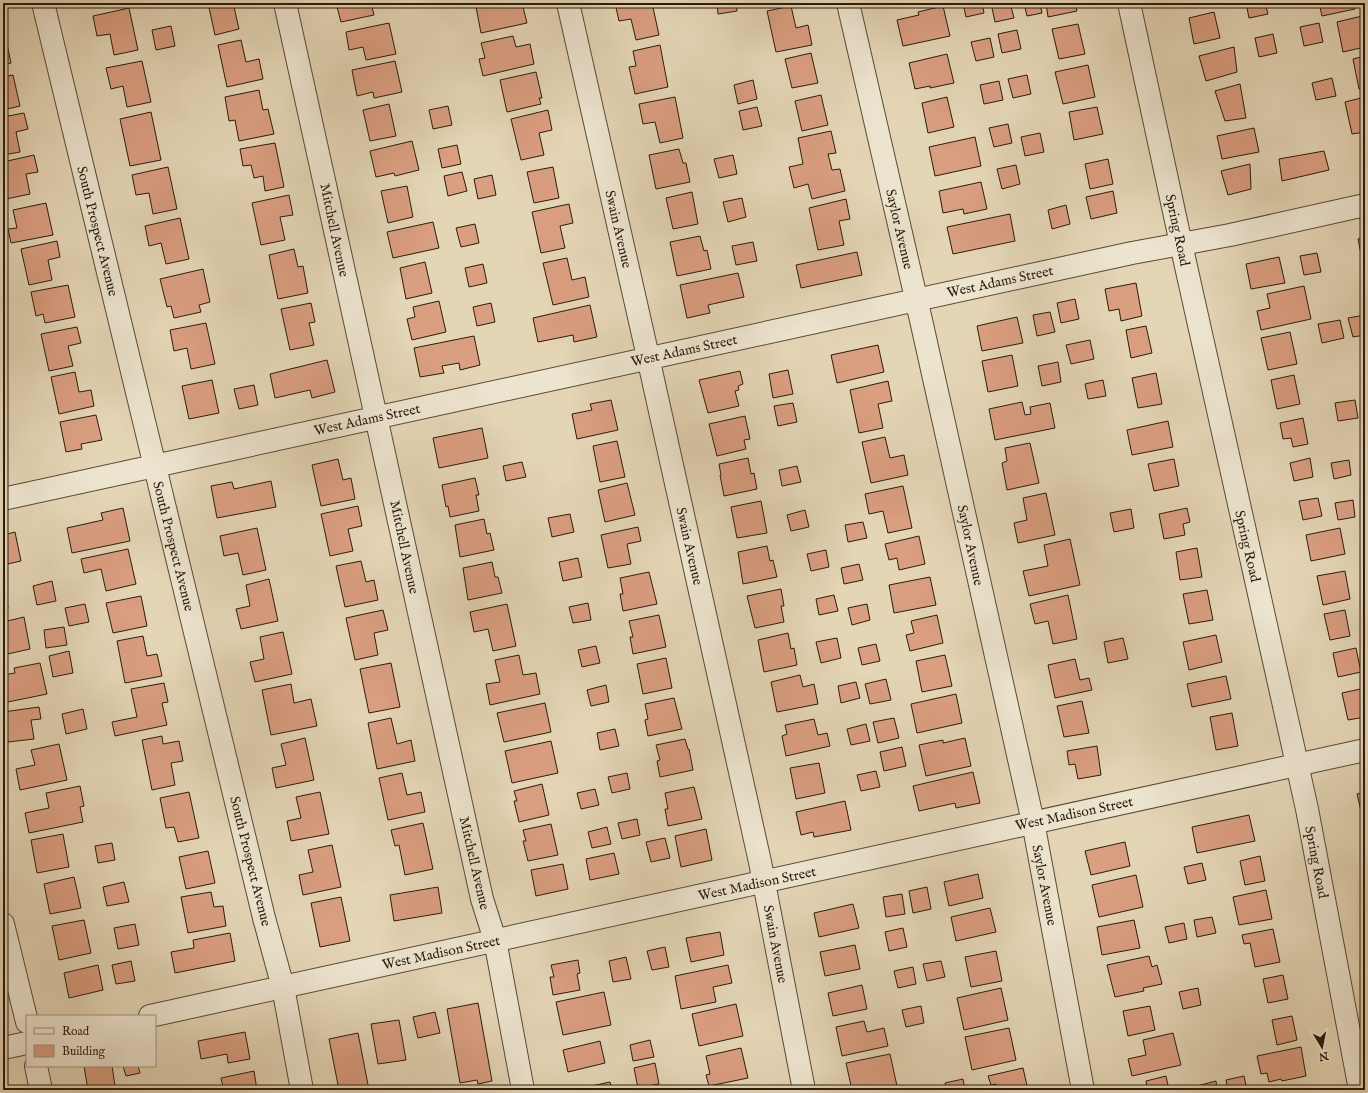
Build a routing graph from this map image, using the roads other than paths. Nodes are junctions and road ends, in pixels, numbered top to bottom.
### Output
1 (43, 3) edge
2 (285, 3) edge
3 (568, 3) edge
4 (848, 3) edge
5 (1129, 3) edge
6 (1365, 205) edge
7 (1181, 244) junction
8 (916, 300) junction
9 (648, 358) junction
10 (376, 417) junction
11 (155, 466) junction
12 (3, 499) edge
13 (1365, 750) edge
14 (1296, 764) junction
15 (1033, 822) junction
16 (764, 881) junction
17 (3, 924) edge
18 (495, 940) junction
19 (283, 987) junction
20 (155, 1015) edge
21 (26, 1018) edge
22 (26, 1043) edge
23 (3, 1048) edge
24 (36, 1067) edge
25 (41, 1090) edge
26 (302, 1090) edge
27 (524, 1090) edge
28 (804, 1090) edge
29 (1083, 1090) edge
30 (1360, 1090) edge

1 - 11 street, South Prospect Avenue
2 - 10 street, Mitchell Avenue
3 - 9 street, Swain Avenue
4 - 8 street, Saylor Avenue
5 - 7 street, Spring Road
6 - 7 street, West Adams Street
7 - 8 street, West Adams Street
7 - 14 street, Spring Road
8 - 9 street, West Adams Street
8 - 15 street, Saylor Avenue
9 - 10 street, West Adams Street
9 - 16 street, Swain Avenue
10 - 11 street, West Adams Street
10 - 18 street, Mitchell Avenue
11 - 12 street, West Adams Street
11 - 19 street, South Prospect Avenue
13 - 14 street, West Madison Street
14 - 15 street, West Madison Street
14 - 30 street, Spring Road
15 - 16 street, West Madison Street
15 - 29 street, Saylor Avenue
16 - 18 street, West Madison Street
16 - 28 street, Swain Avenue
17 - 21 street
18 - 19 street, West Madison Street
18 - 27 street, Mitchell Avenue
19 - 20 street, West Madison Street
19 - 26 street, South Prospect Avenue
22 - 23 street
24 - 25 street

